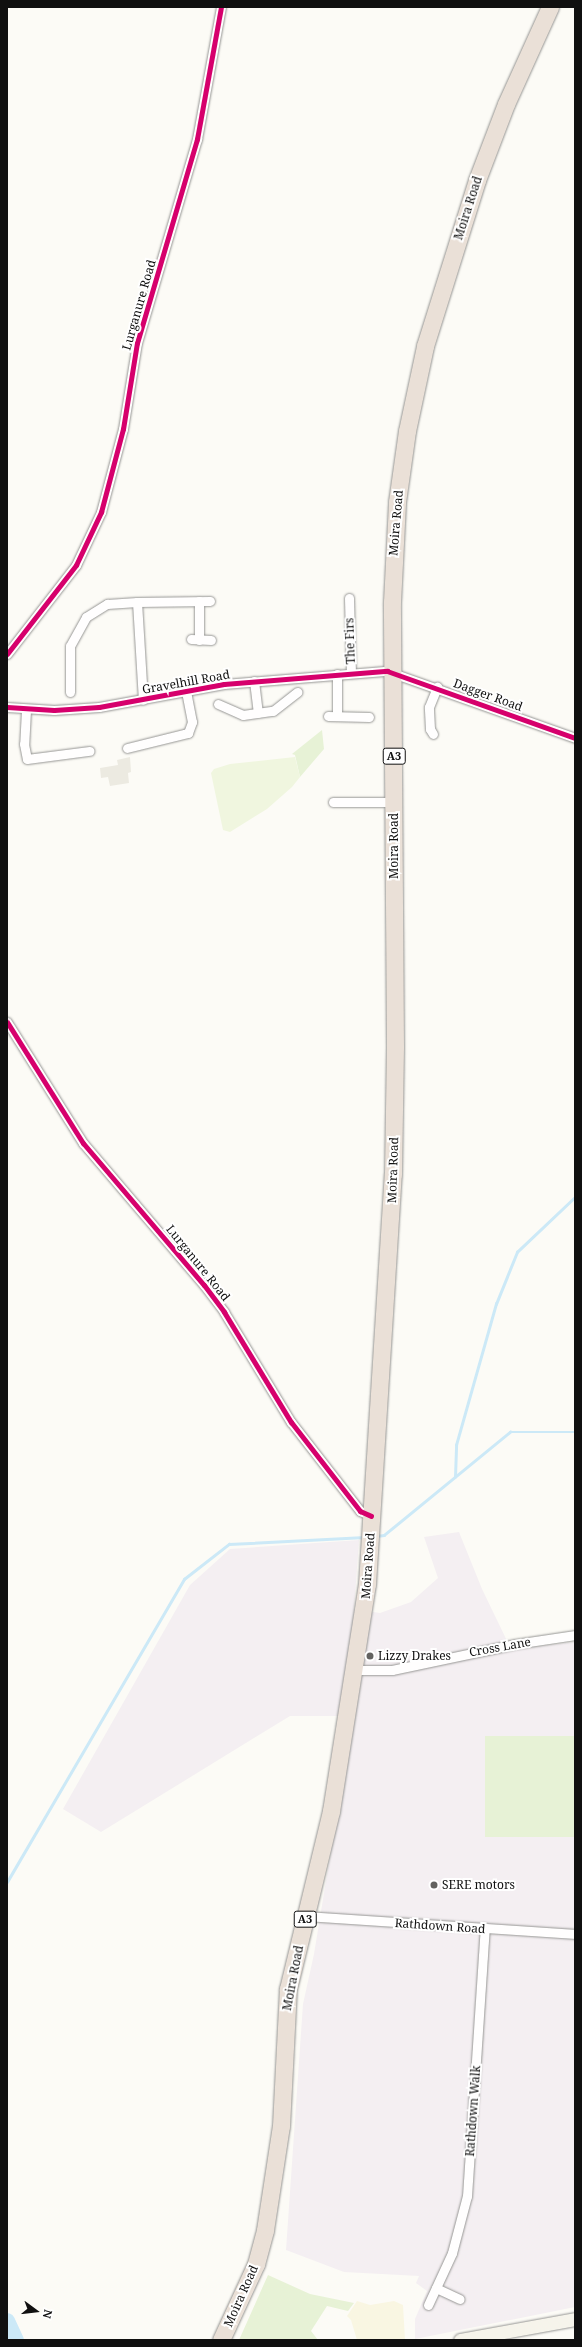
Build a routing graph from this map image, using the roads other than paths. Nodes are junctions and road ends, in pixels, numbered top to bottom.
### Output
1 (221, 7) edge
2 (550, 7) edge
3 (349, 598) dead end
4 (199, 601) junction
5 (210, 601) dead end
6 (137, 602) junction
7 (211, 640) dead end
8 (7, 654) edge
9 (393, 672) junction
10 (351, 673) junction
11 (337, 674) junction
12 (254, 681) junction
13 (437, 687) junction
14 (186, 691) junction
15 (70, 692) dead end
16 (297, 692) dead end
17 (143, 700) junction
18 (218, 704) dead end
19 (7, 707) edge
20 (26, 710) junction
21 (258, 713) junction
22 (369, 717) dead end
23 (433, 734) dead end
24 (575, 738) edge
25 (127, 748) dead end
26 (89, 751) dead end
27 (333, 802) dead end
28 (394, 802) junction
29 (7, 1022) edge
30 (371, 1529) junction
31 (575, 1635) edge
32 (355, 1670) junction
33 (306, 1916) junction
34 (485, 1928) junction
35 (575, 1934) edge
36 (436, 2288) junction
37 (460, 2299) dead end
38 (428, 2305) dead end
39 (575, 2319) edge
40 (221, 2340) edge
41 (460, 2340) edge

1 - 8 street, Lurganure Road
2 - 9 highway, Moira Road / A3
3 - 10 street, The Firs
4 - 5 street
4 - 6 street
4 - 7 street
6 - 15 street
6 - 17 street
9 - 10 street, Gravelhill Road
9 - 13 street, Dagger Road
9 - 28 highway, Moira Road / A3
10 - 11 street, Gravelhill Road
11 - 12 street, Gravelhill Road
11 - 22 street
12 - 14 street, Gravelhill Road
12 - 21 street
13 - 23 street
13 - 24 street, Dagger Road
14 - 17 street, Gravelhill Road
14 - 25 street
16 - 21 street
17 - 20 street, Gravelhill Road
18 - 21 street
19 - 20 street, Gravelhill Road
20 - 26 street
27 - 28 street
28 - 30 highway, Moira Road / A3
29 - 30 street, Lurganure Road
30 - 32 highway, Moira Road / A3
31 - 32 street, Cross Lane
32 - 33 highway, Moira Road / A3
33 - 34 street, Rathdown Road
33 - 40 highway, Moira Road / A3
34 - 35 street, Rathdown Road
34 - 36 street, Rathdown Walk
36 - 37 street
36 - 38 street, Rathdown Walk
39 - 41 street

